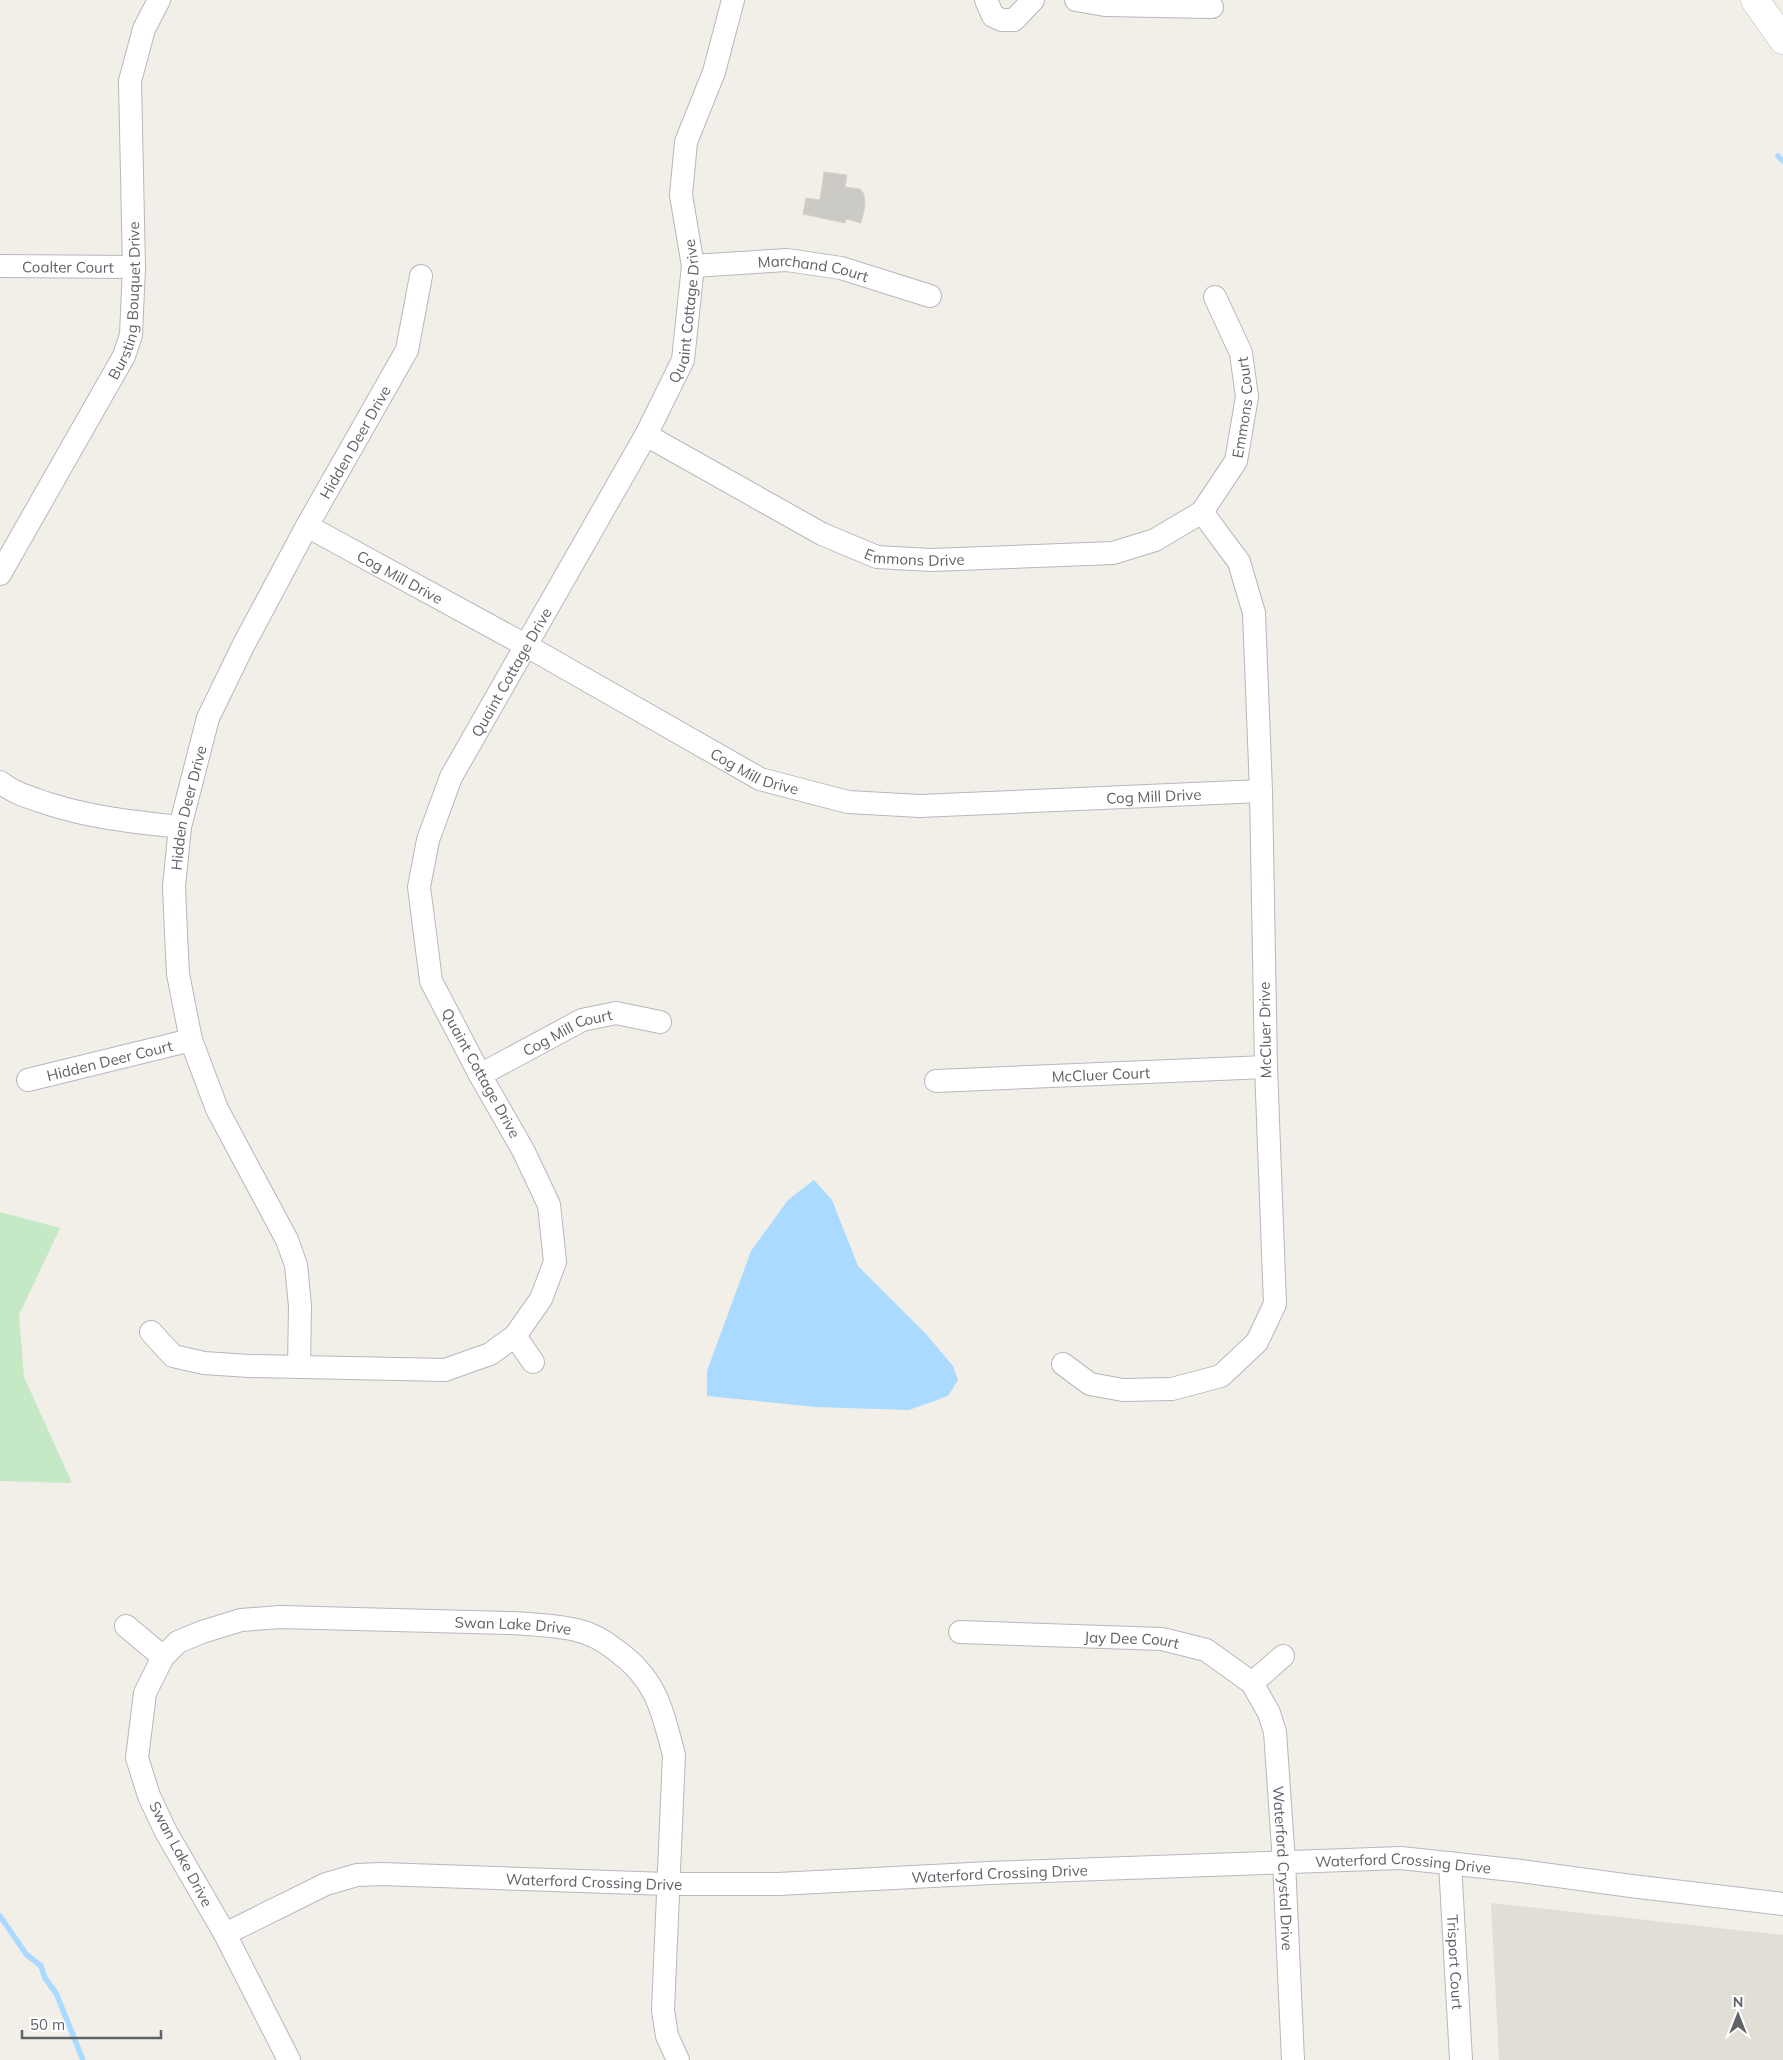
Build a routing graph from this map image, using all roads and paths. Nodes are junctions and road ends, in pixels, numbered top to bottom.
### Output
1 (159, 0) edge
2 (733, 0) edge
3 (986, 0) edge
4 (1033, 0) edge
5 (1076, 0) edge
6 (1755, 0) edge
7 (1212, 7) dead end
8 (1783, 40) edge
9 (0, 266) edge
10 (693, 266) junction
11 (134, 267) junction
12 (421, 276) dead end
13 (930, 296) dead end
14 (1216, 297) dead end
15 (646, 435) junction
16 (1202, 512) junction
17 (307, 526) junction
18 (0, 574) edge
19 (527, 646) junction
20 (0, 782) edge
21 (1261, 791) junction
22 (180, 827) junction
23 (660, 1022) dead end
24 (191, 1040) junction
25 (1266, 1067) junction
26 (480, 1075) junction
27 (28, 1080) dead end
28 (936, 1081) dead end
29 (151, 1332) dead end
30 (515, 1336) junction
31 (533, 1362) dead end
32 (1063, 1364) dead end
33 (299, 1367) junction
34 (126, 1626) dead end
35 (960, 1632) dead end
36 (1283, 1656) dead end
37 (163, 1657) junction
38 (1252, 1683) junction
39 (1284, 1862) junction
40 (1450, 1862) junction
41 (667, 1884) junction
42 (1783, 1904) edge
43 (225, 1934) junction
44 (289, 2060) edge
45 (678, 2060) edge
46 (1293, 2060) edge
47 (1461, 2060) edge

1 - 11 street, Bursting Bouquet Drive
2 - 10 street, Quaint Cottage Drive
3 - 4 street
5 - 7 street
6 - 8 street
9 - 11 street, Coalter Court
10 - 13 street, Marchand Court
10 - 15 street, Quaint Cottage Drive
11 - 18 street, Bursting Bouquet Drive
12 - 17 street, Hidden Deer Drive
14 - 16 street, Emmons Court
15 - 16 street, Emmons Drive
15 - 19 street, Quaint Cottage Drive
16 - 21 street, McCluer Drive
17 - 19 street, Cog Mill Drive
17 - 22 street, Hidden Deer Drive
19 - 21 street, Cog Mill Drive
19 - 26 street, Quaint Cottage Drive
20 - 22 street
21 - 25 street, McCluer Drive
22 - 24 street, Hidden Deer Drive
23 - 26 street, Cog Mill Court
24 - 27 street, Hidden Deer Court
24 - 33 street, Hidden Deer Drive
25 - 28 street, McCluer Court
25 - 32 street, McCluer Drive
26 - 30 street, Quaint Cottage Drive
29 - 33 street, Quaint Cottage Drive
30 - 31 street
30 - 33 street, Quaint Cottage Drive
34 - 37 street
35 - 38 street, Jay Dee Court
36 - 38 street
37 - 41 street, Swan Lake Drive
37 - 43 street, Swan Lake Drive
38 - 39 street, Waterford Crystal Drive
39 - 40 street, Waterford Crossing Drive
39 - 41 street, Waterford Crossing Drive
39 - 46 street, Waterford Crystal Drive
40 - 42 street, Waterford Crossing Drive
40 - 47 street, Trisport Court
41 - 43 street, Waterford Crossing Drive
41 - 45 street, Swan Lake Drive
43 - 44 street

